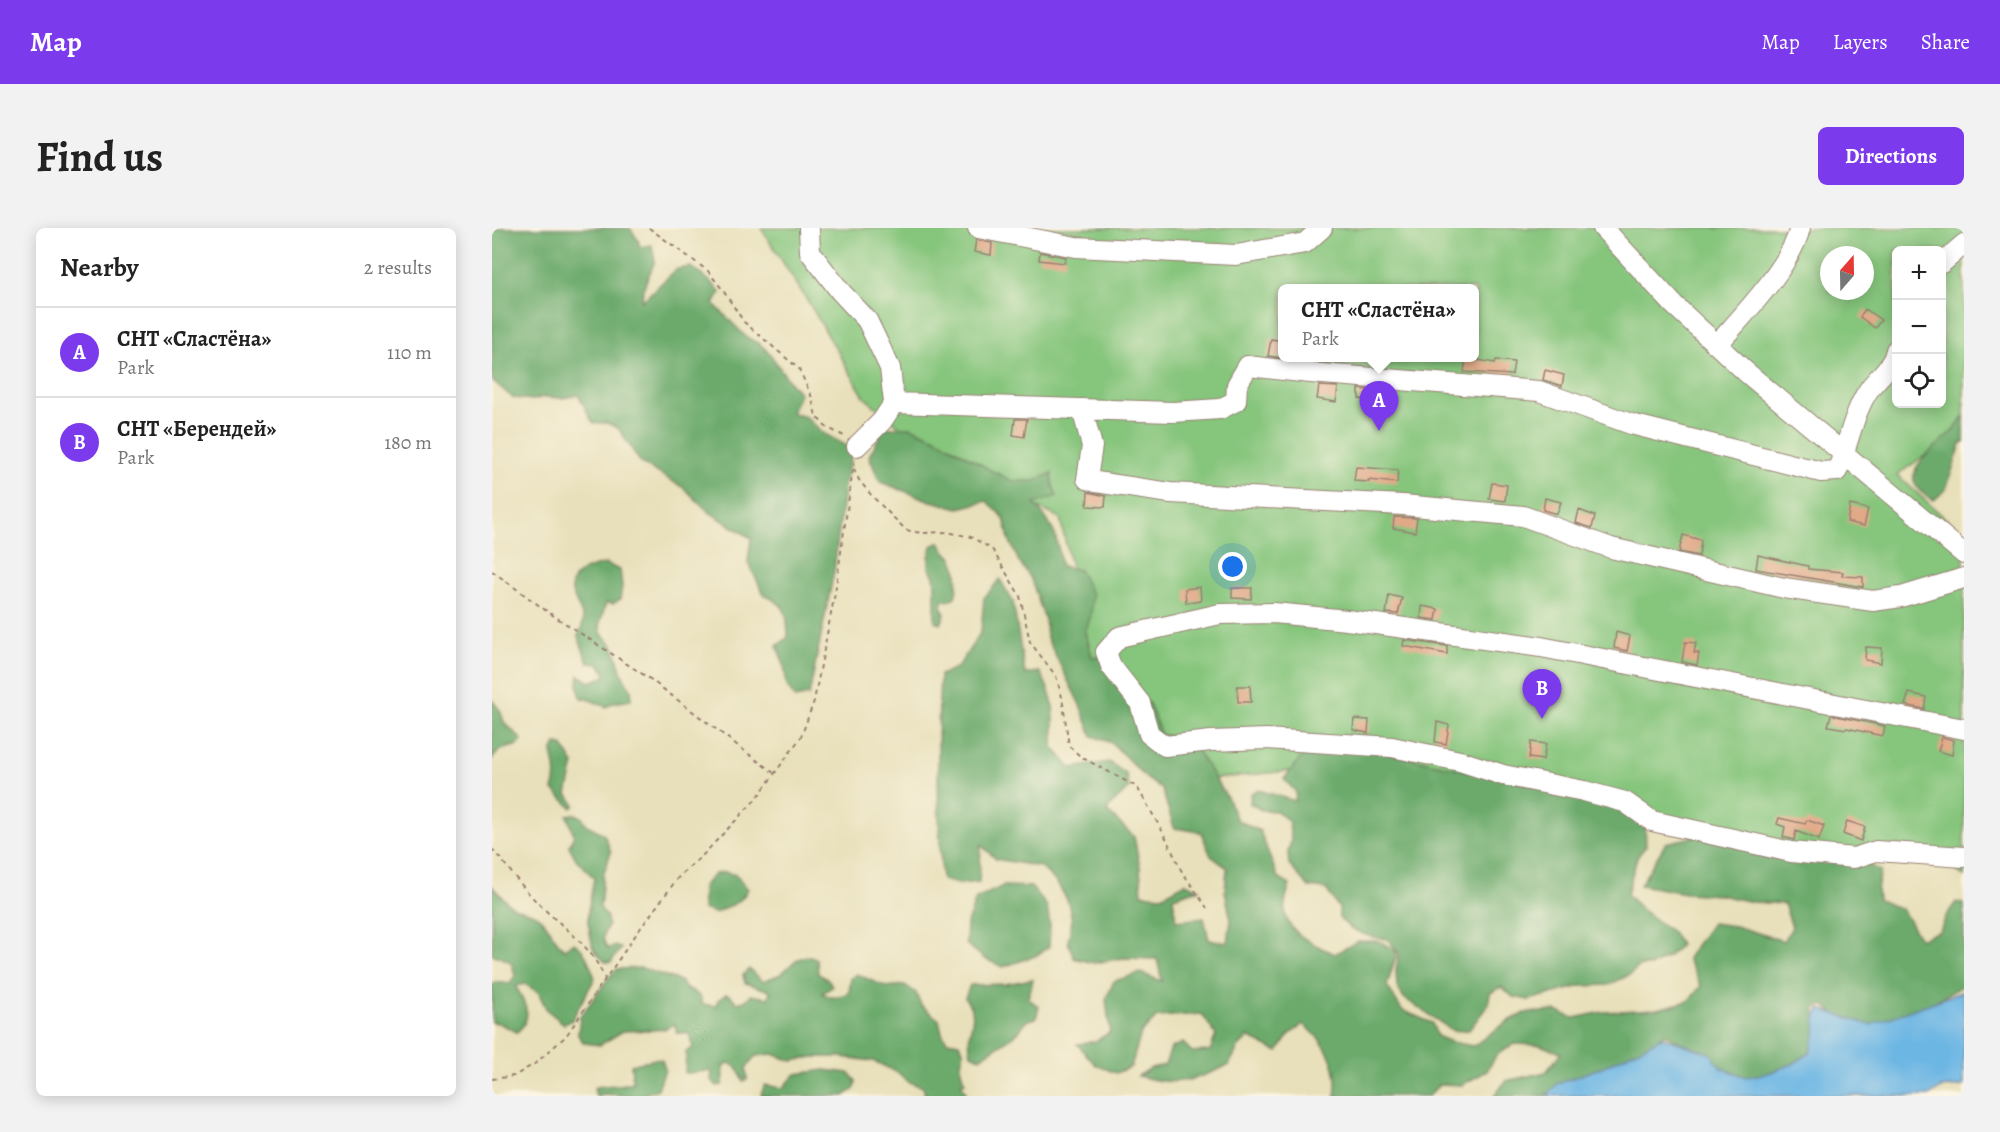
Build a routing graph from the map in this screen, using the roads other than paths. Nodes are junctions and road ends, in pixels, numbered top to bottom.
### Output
1 (809, 228) edge
2 (978, 228) edge
3 (1322, 228) edge
4 (1603, 228) edge
5 (1800, 228) edge
6 (1964, 244) edge
7 (1946, 259) edge
8 (1718, 345) junction
9 (1895, 354) edge
10 (894, 403) junction
11 (1082, 409) junction
12 (857, 446) road end
13 (1845, 454) junction
14 (1964, 554) edge
15 (1964, 578) edge
16 (1964, 729) edge
17 (1964, 857) edge

1 - 10 street
2 - 3 street
4 - 8 street
5 - 8 street
6 - 7 street
8 - 13 street
9 - 13 street
10 - 11 street
10 - 12 street
11 - 13 street
11 - 15 street
13 - 14 street
16 - 17 street

